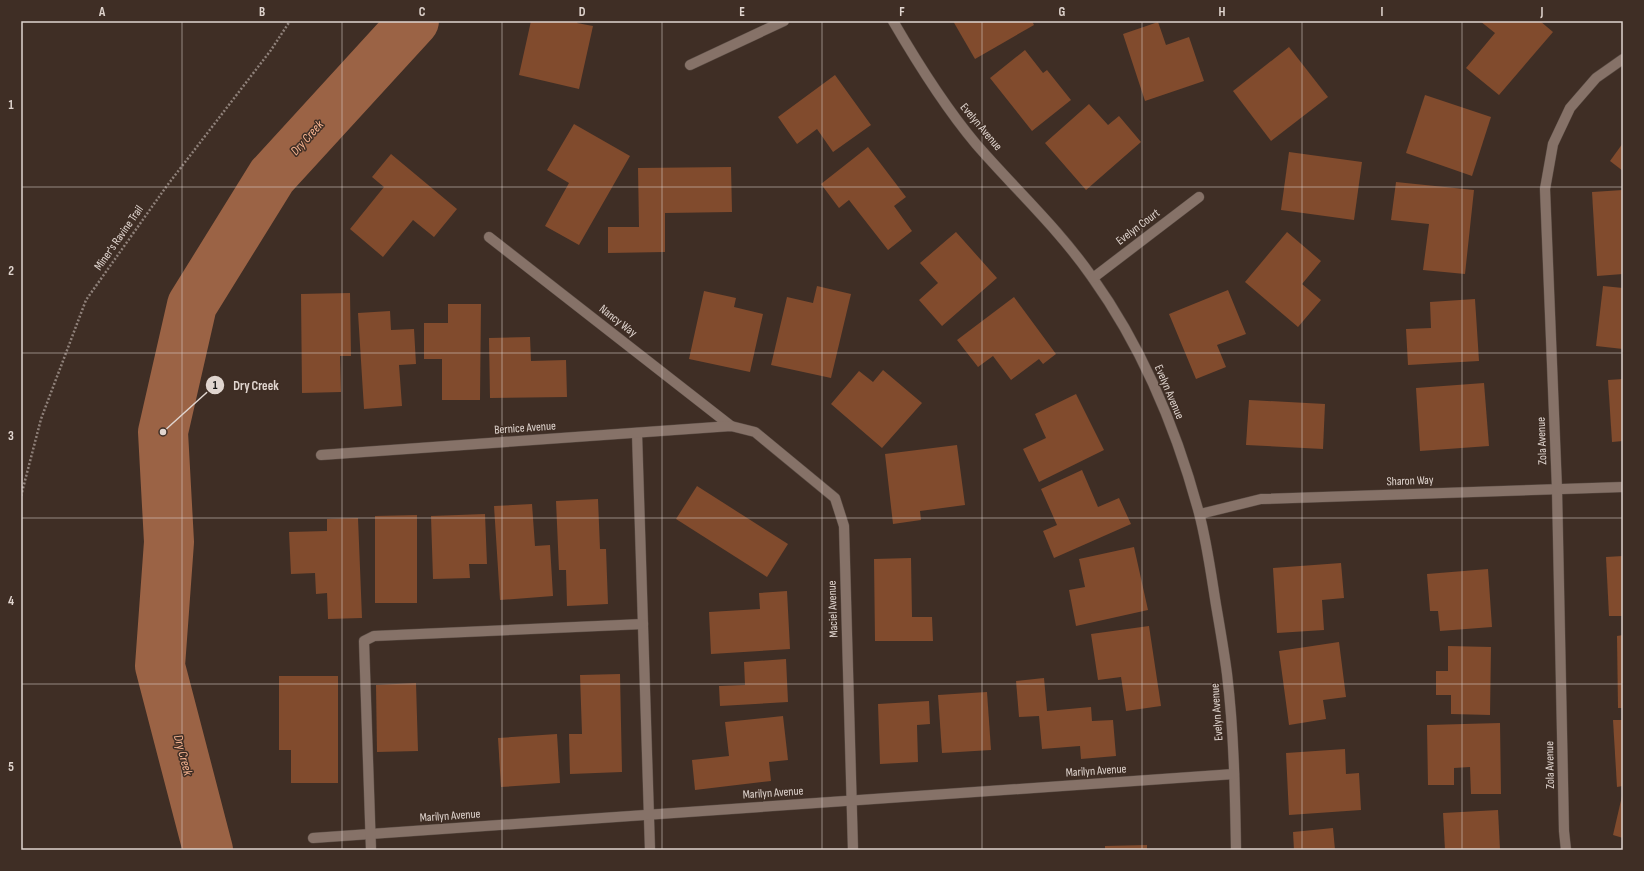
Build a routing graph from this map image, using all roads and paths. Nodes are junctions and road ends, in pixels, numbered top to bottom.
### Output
1 (290, 21) edge
2 (784, 21) edge
3 (893, 21) edge
4 (1623, 59) edge
5 (690, 65) dead end
6 (1199, 197) dead end
7 (489, 237) dead end
8 (1093, 278) junction
9 (731, 426) junction
10 (637, 433) junction
11 (321, 455) dead end
12 (1623, 487) edge
13 (1556, 489) junction
14 (21, 496) edge
15 (1200, 514) junction
16 (643, 624) junction
17 (1234, 774) junction
18 (852, 801) junction
19 (649, 815) junction
20 (370, 834) junction
21 (313, 838) dead end
22 (370, 850) edge
23 (650, 850) edge
24 (853, 850) edge
25 (1236, 850) edge
26 (1566, 850) edge

1 - 14 path, Miner's Ravine Trail
2 - 5 street
3 - 8 street, Evelyn Avenue
4 - 13 street, Zola Avenue
6 - 8 street, Evelyn Court
7 - 9 street, Nancy Way
8 - 15 street, Evelyn Avenue
9 - 10 street, Bernice Avenue
9 - 18 street, Maciel Avenue
10 - 11 street, Bernice Avenue
10 - 16 street
12 - 13 street, Sharon Way
13 - 15 street, Sharon Way
13 - 26 street, Zola Avenue
15 - 17 street, Evelyn Avenue
16 - 19 street
16 - 20 street
17 - 18 street, Marilyn Avenue
17 - 25 street, Evelyn Avenue
18 - 19 street, Marilyn Avenue
18 - 24 street, Maciel Avenue
19 - 20 street, Marilyn Avenue
19 - 23 street
20 - 21 street, Marilyn Avenue
20 - 22 street

